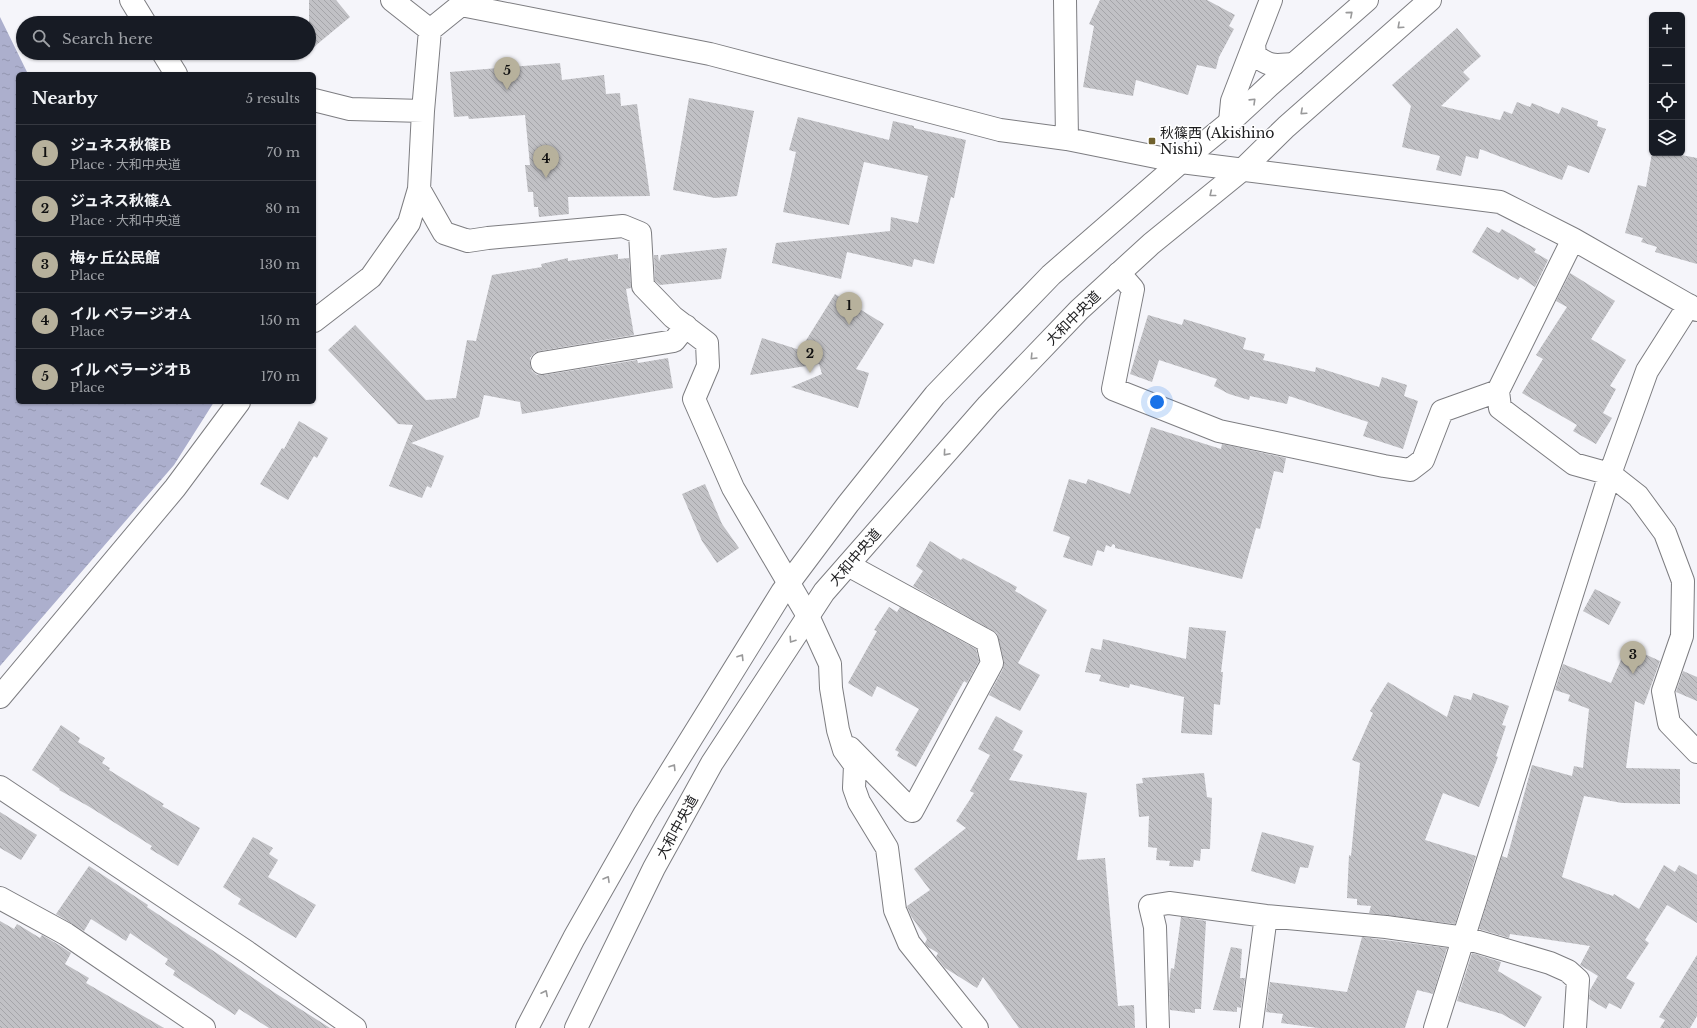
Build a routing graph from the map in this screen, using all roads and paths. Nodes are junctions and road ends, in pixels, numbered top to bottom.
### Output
1 (131, 0) edge
2 (392, 0) edge
3 (1065, 0) edge
4 (1367, 0) edge
5 (1430, 0) edge
6 (1267, 1) edge
7 (141, 16) edge
8 (430, 30) junction
9 (1254, 44) junction
10 (167, 60) edge
11 (1294, 64) junction
12 (175, 72) edge
13 (316, 101) edge
14 (423, 111) junction
15 (1230, 122) junction
16 (1067, 139) junction
17 (1181, 162) junction
18 (1242, 170) junction
19 (419, 189) junction
20 (1573, 239) junction
21 (1119, 273) junction
22 (1693, 308) edge
23 (316, 319) edge
24 (686, 326) junction
25 (542, 363) dead end
26 (1498, 391) junction
27 (238, 404) edge
28 (1610, 474) junction
29 (848, 565) junction
30 (788, 584) junction
31 (808, 616) junction
32 (0, 697) edge
33 (840, 738) junction
34 (1697, 752) edge
35 (0, 787) edge
36 (0, 898) edge
37 (1266, 916) junction
38 (1465, 938) junction
39 (204, 1028) edge
40 (355, 1028) edge
41 (527, 1028) edge
42 (576, 1028) edge
43 (977, 1028) edge
44 (1158, 1028) edge
45 (1251, 1028) edge
46 (1435, 1028) edge
47 (1575, 1028) edge

1 - 7 street
2 - 8 street
3 - 16 street
11 -> 4 street
5 -> 18 street, 大和中央道
6 - 9 street
8 - 14 street
8 - 16 street
9 - 11 street
9 - 15 street
10 - 12 street
15 -> 11 street
13 - 14 street
14 - 19 street
15 - 17 street
16 - 17 street
17 - 18 street
17 - 30 street
18 - 20 street
18 -> 21 street, 大和中央道
19 - 23 street
19 - 24 street
20 - 22 street
20 - 26 street
21 - 26 street
21 -> 29 street, 大和中央道
22 - 28 street
24 - 25 street
24 - 30 street
26 - 28 street
27 - 32 street
28 - 34 street
28 - 38 street
29 - 31 street, 大和中央道
29 - 33 street
30 - 31 street
41 -> 30 street
31 - 33 street
31 -> 42 street, 大和中央道
33 - 43 street
35 - 40 street
36 - 39 street
37 - 38 street
37 - 44 street
37 - 45 street
38 - 46 street
38 - 47 street

